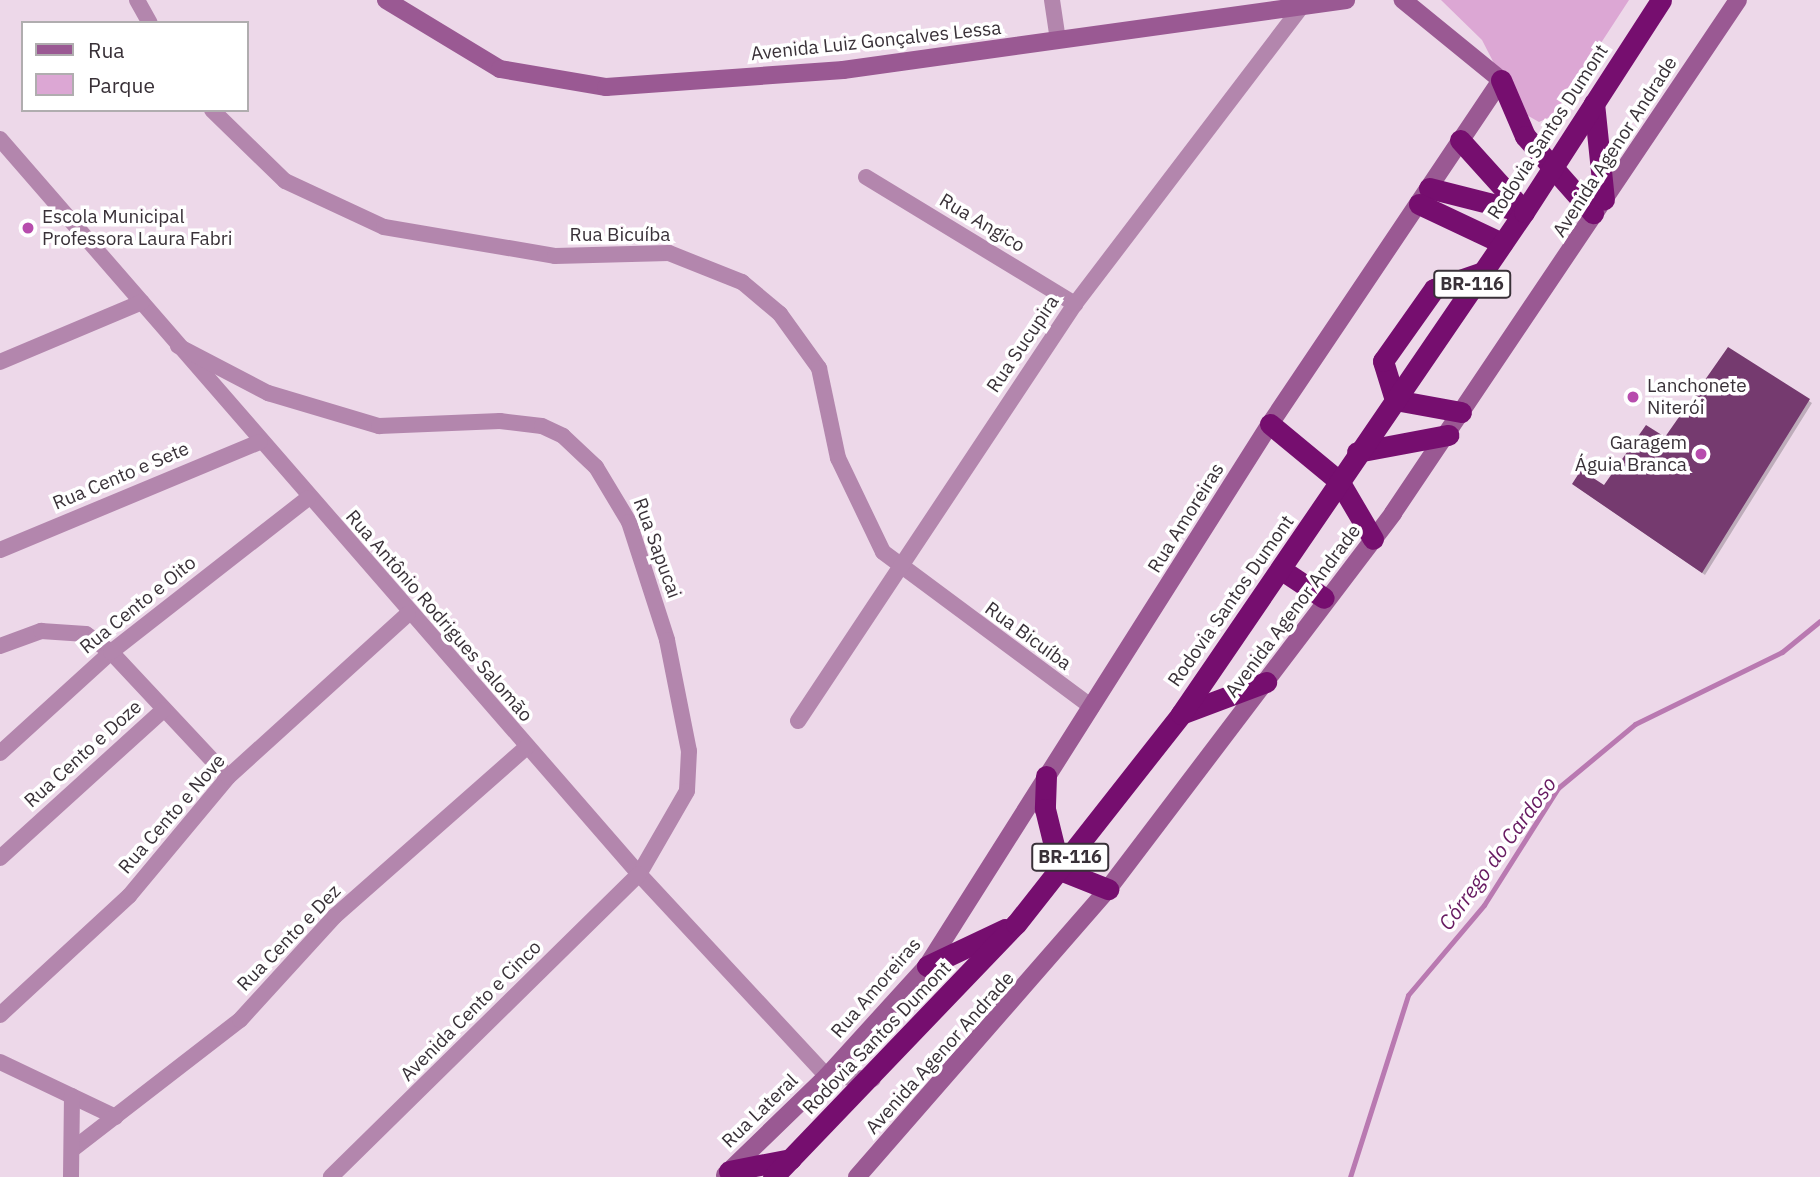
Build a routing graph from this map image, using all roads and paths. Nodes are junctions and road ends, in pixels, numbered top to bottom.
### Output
1 (137, 0) edge
2 (387, 0) edge
3 (1052, 0) edge
4 (1346, 0) edge
5 (1403, 0) edge
6 (1661, 0) edge
7 (1738, 0) edge
8 (1303, 5) junction
9 (149, 21) edge
10 (1058, 40) junction
11 (1501, 80) junction
12 (1594, 103) junction
13 (214, 112) edge
14 (0, 139) edge
15 (1460, 140) junction
16 (1550, 170) junction
17 (866, 177) dead end
18 (1424, 196) junction
19 (1598, 206) junction
20 (1524, 212) junction
21 (1502, 243) junction
22 (1480, 273) junction
23 (142, 302) junction
24 (1075, 304) junction
25 (177, 346) junction
26 (0, 362) edge
27 (1395, 400) junction
28 (1461, 412) junction
29 (1270, 424) junction
30 (1448, 435) junction
31 (259, 442) junction
32 (1357, 452) junction
33 (1339, 481) junction
34 (308, 498) junction
35 (1373, 539) junction
36 (0, 550) edge
37 (897, 568) junction
38 (1282, 570) junction
39 (1324, 598) junction
40 (408, 614) junction
41 (0, 646) edge
42 (111, 652) junction
43 (1266, 682) junction
44 (1092, 707) junction
45 (163, 710) junction
46 (1181, 714) junction
47 (799, 721) dead end
48 (527, 747) junction
49 (0, 753) edge
50 (1046, 776) junction
51 (228, 777) junction
52 (0, 858) edge
53 (1060, 870) junction
54 (639, 874) junction
55 (1108, 889) junction
56 (1016, 924) junction
57 (927, 966) junction
58 (0, 1015) edge
59 (0, 1062) edge
60 (827, 1076) junction
61 (873, 1079) junction
62 (72, 1097) junction
63 (116, 1117) junction
64 (73, 1149) junction
65 (791, 1159) junction
66 (725, 1174) edge
67 (71, 1177) edge
68 (331, 1177) edge
69 (773, 1177) edge
70 (857, 1177) edge

1 - 9 street
2 - 10 street, Avenida Luiz Gonçalves Lessa
3 - 10 street
4 - 8 street, Avenida Luiz Gonçalves Lessa
5 - 11 street
6 - 12 highway, Rodovia Santos Dumont / BR-116
7 - 19 street, Avenida Agenor Andrade
8 - 10 street, Avenida Luiz Gonçalves Lessa
8 - 24 street, Rua Sucupira
11 - 15 street, Rua Amoreiras
11 - 16 highway
12 - 16 highway, Rodovia Santos Dumont / BR-116
12 - 19 highway
13 - 37 street, Rua Bicuíba
14 - 23 street, Rua Antônio Rodrigues Salomão
15 - 18 street, Rua Amoreiras
15 - 20 highway
16 - 19 highway
16 - 20 highway, Rodovia Santos Dumont / BR-116
17 - 24 street, Rua Angico
18 - 20 highway
18 - 21 highway
18 - 29 street, Rua Amoreiras
19 - 28 street, Avenida Agenor Andrade
20 - 21 highway, Rodovia Santos Dumont / BR-116
21 - 22 highway, Rodovia Santos Dumont / BR-116
22 - 27 highway, Rodovia Santos Dumont / BR-116
22 - 27 highway
23 - 25 street, Rua Antônio Rodrigues Salomão
23 - 26 street
24 - 37 street, Rua Sucupira
25 - 31 street, Rua Antônio Rodrigues Salomão
25 - 54 street, Rua Sapucai
27 - 28 highway
27 - 32 highway, Rodovia Santos Dumont / BR-116
28 - 30 street, Avenida Agenor Andrade
29 - 33 highway
29 - 44 street, Rua Amoreiras
30 - 32 highway
30 - 35 street, Avenida Agenor Andrade
31 - 34 street, Rua Antônio Rodrigues Salomão
31 - 36 street, Rua Cento e Sete
32 - 33 highway, Rodovia Santos Dumont / BR-116
33 - 35 highway
33 - 38 highway, Rodovia Santos Dumont / BR-116
34 - 40 street, Rua Antônio Rodrigues Salomão
34 - 42 street, Rua Cento e Oito
35 - 39 street, Avenida Agenor Andrade
37 - 44 street, Rua Bicuíba
37 - 47 street, Rua Sucupira
38 - 39 highway
38 - 46 highway, Rodovia Santos Dumont / BR-116
39 - 43 street, Avenida Agenor Andrade
40 - 48 street, Rua Antônio Rodrigues Salomão
40 - 51 street, Rua Cento e Nove
41 - 42 street
42 - 45 street
42 - 49 street, Rua Cento e Oito
43 - 46 highway
43 - 55 street, Avenida Agenor Andrade
44 - 50 street, Rua Amoreiras
45 - 51 street
45 - 52 street, Rua Cento e Doze
46 - 53 highway, Rodovia Santos Dumont / BR-116
48 - 54 street, Rua Antônio Rodrigues Salomão
48 - 63 street, Rua Cento e Dez
50 - 53 highway
50 - 57 street, Rua Amoreiras
51 - 58 street, Rua Cento e Nove
53 - 55 highway
53 - 56 highway, Rodovia Santos Dumont / BR-116
54 - 60 street, Rua Antônio Rodrigues Salomão
54 - 68 street, Avenida Cento e Cinco
55 - 70 street, Avenida Agenor Andrade
56 - 57 highway
56 - 61 highway, Rodovia Santos Dumont / BR-116
57 - 60 street, Rua Amoreiras
59 - 62 street
60 - 61 street
60 - 66 street, Rua Lateral
61 - 65 highway, Rodovia Santos Dumont / BR-116
62 - 63 street
62 - 64 street
63 - 64 street, Rua Cento e Dez
64 - 67 street
65 - 66 highway
65 - 69 highway, Rodovia Santos Dumont / BR-116

